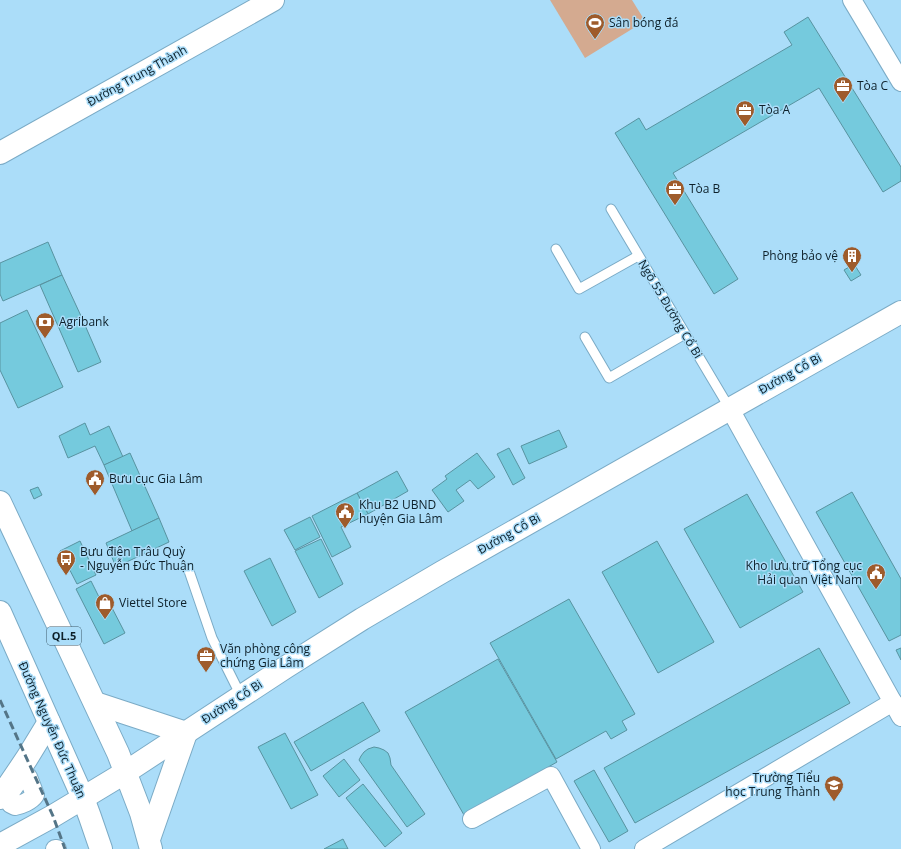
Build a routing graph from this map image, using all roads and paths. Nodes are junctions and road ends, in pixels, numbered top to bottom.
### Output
1 (273, 0) edge
2 (852, 0) edge
3 (901, 82) edge
4 (0, 152) edge
5 (610, 209) dead end
6 (556, 249) dead end
7 (638, 256) junction
8 (901, 312) edge
9 (685, 334) junction
10 (585, 337) dead end
11 (730, 409) junction
12 (0, 502) edge
13 (188, 568) dead end
14 (0, 612) edge
15 (241, 696) junction
16 (96, 703) junction
17 (897, 709) edge
18 (49, 722) junction
19 (186, 733) junction
20 (126, 772) junction
21 (0, 798) edge
22 (83, 798) junction
23 (472, 819) dead end
24 (0, 844) edge
25 (150, 844) edge
26 (101, 849) edge
27 (591, 849) edge
28 (644, 849) edge

1 - 4 main road, Đường Trung Thành
2 - 3 street
5 - 7 lane, Ngõ 55 Đường Cổ Bi
6 - 7 lane
7 - 9 lane, Ngõ 55 Đường Cổ Bi
8 - 11 main road, Đường Cổ Bi
9 - 10 lane
9 - 11 lane, Ngõ 55 Đường Cổ Bi
11 - 15 main road, Đường Cổ Bi
11 - 17 street
12 - 16 main road, QL.5
13 - 15 lane
14 - 18 main road, Đường Nguyễn Đức Thuận
15 - 19 main road, Đường Cổ Bi
16 - 19 main road
16 - 20 main road, QL.5
17 - 28 street
18 - 21 main road
18 - 22 main road, Đường Nguyễn Đức Thuận
19 - 20 main road, Đường Cổ Bi
19 - 25 main road
20 - 22 main road, Đường Cổ Bi
20 - 25 main road, QL.5
22 - 24 main road, Đường Cổ Bi
22 - 26 main road, Đường Nguyễn Đức Thuận
23 - 27 street

